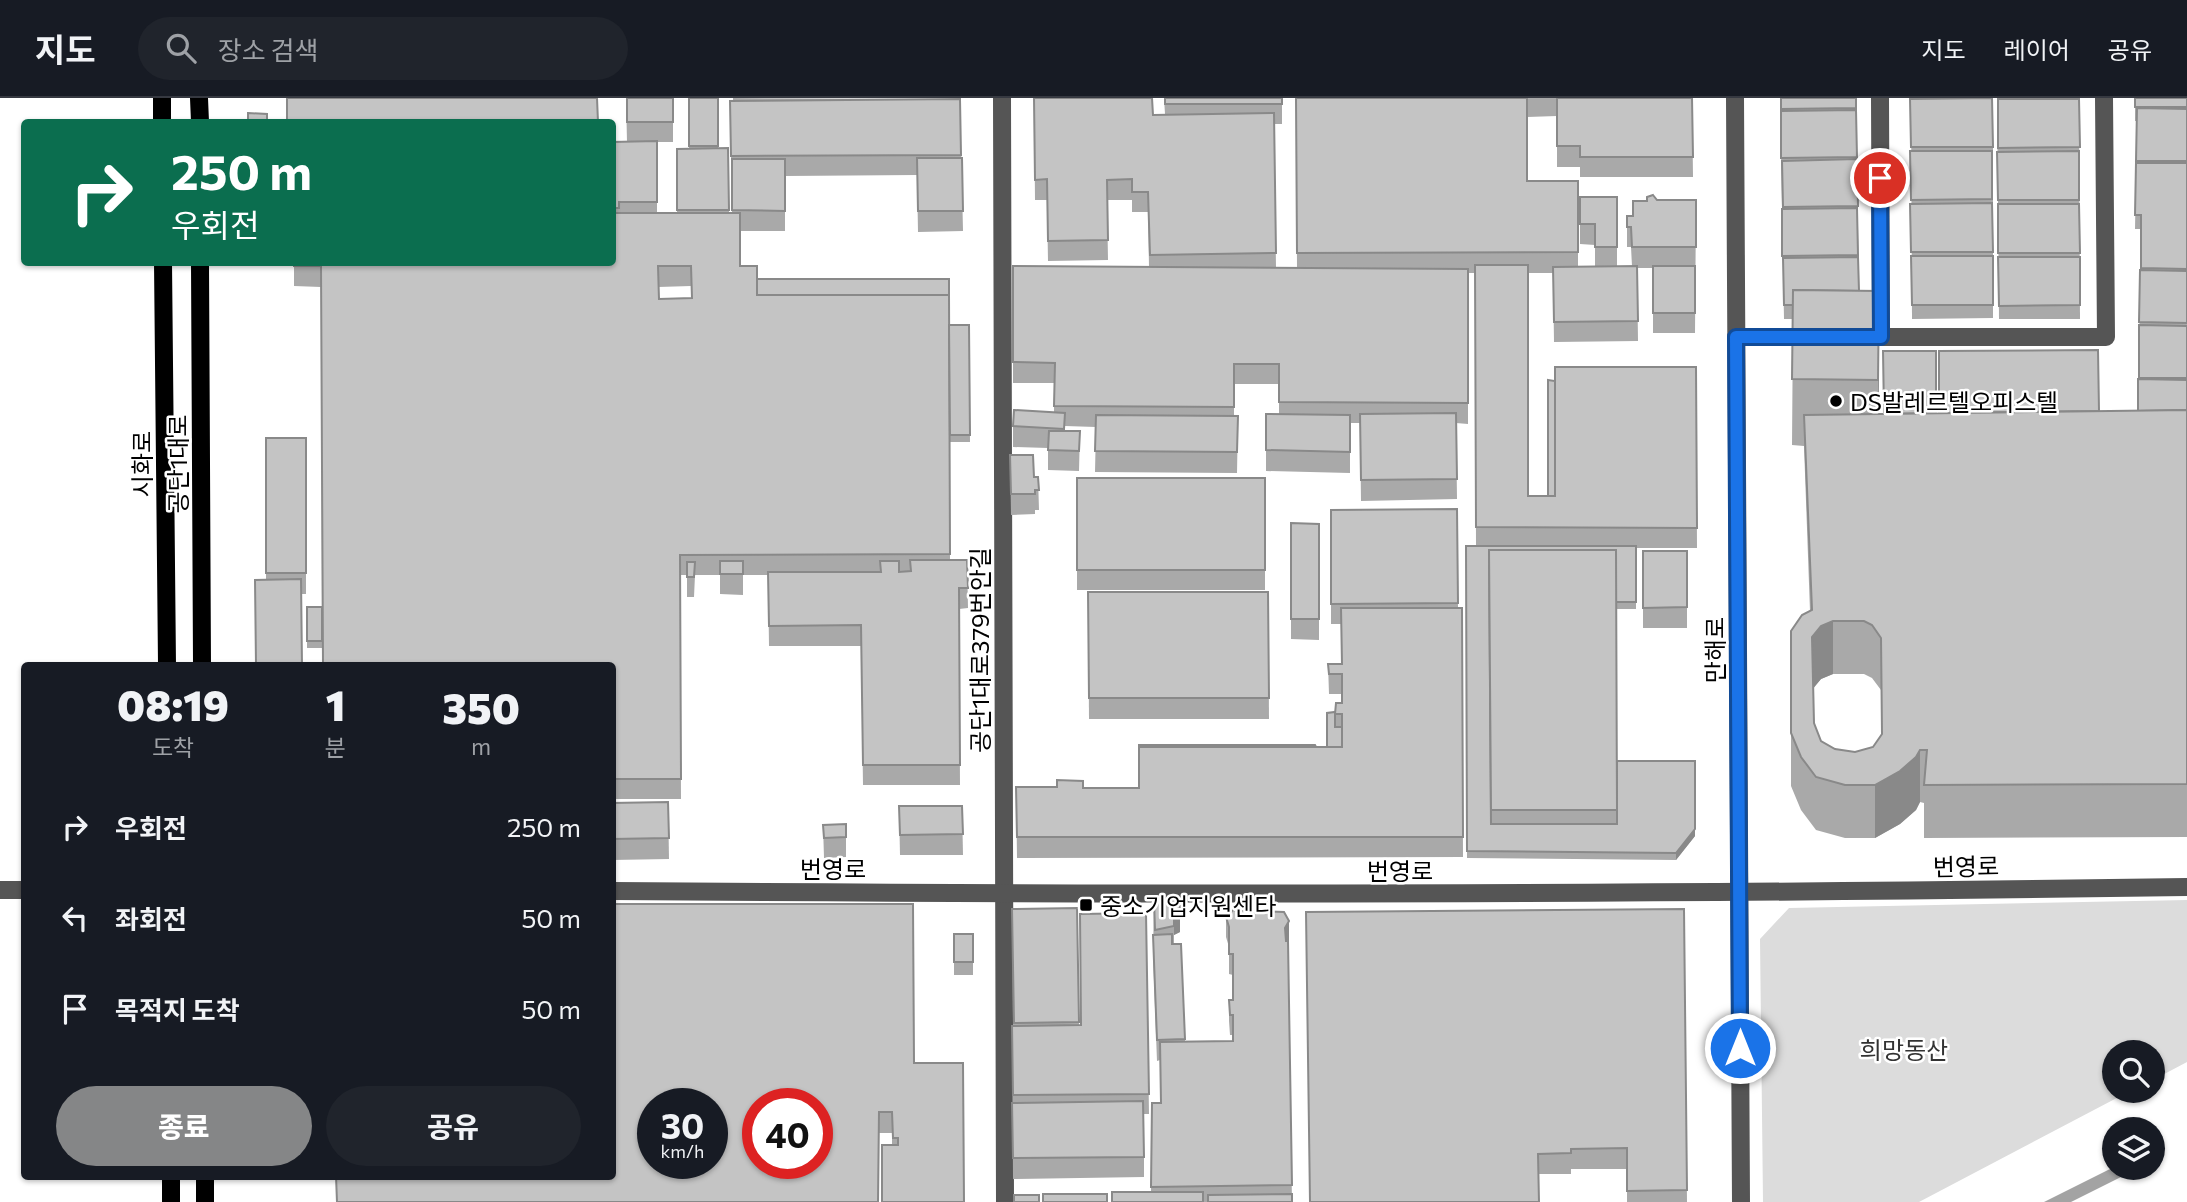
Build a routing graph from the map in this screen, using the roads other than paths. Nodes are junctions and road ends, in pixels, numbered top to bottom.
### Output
1 (162, 98) edge
2 (199, 98) edge
3 (1002, 98) edge
4 (1735, 98) edge
5 (1880, 98) edge
6 (2104, 98) edge
7 (162, 119) edge
8 (200, 119) edge
9 (163, 266) edge
10 (200, 266) edge
11 (1736, 337) junction
12 (1881, 337) junction
13 (167, 662) edge
14 (202, 662) edge
15 (2187, 887) edge
16 (0, 890) edge
17 (21, 890) edge
18 (616, 891) edge
19 (1004, 894) junction
20 (1740, 894) junction
21 (171, 1180) edge
22 (205, 1180) edge
23 (172, 1202) edge
24 (205, 1202) edge
25 (1005, 1202) edge
26 (1741, 1202) edge

1 - 7 main road
2 - 8 main road
3 - 19 street, 공단1대로379번안길
4 - 11 street, 만해로
5 - 12 street
6 - 12 street
9 - 13 main road, 시화로
10 - 14 main road, 공단1대로
11 - 12 street
11 - 20 street, 만해로
15 - 20 street, 번영로
16 - 17 street
18 - 19 street, 번영로
19 - 20 street, 번영로
19 - 25 street, 공단1대로379번안길
20 - 26 street, 만해로
21 - 23 main road
22 - 24 main road

